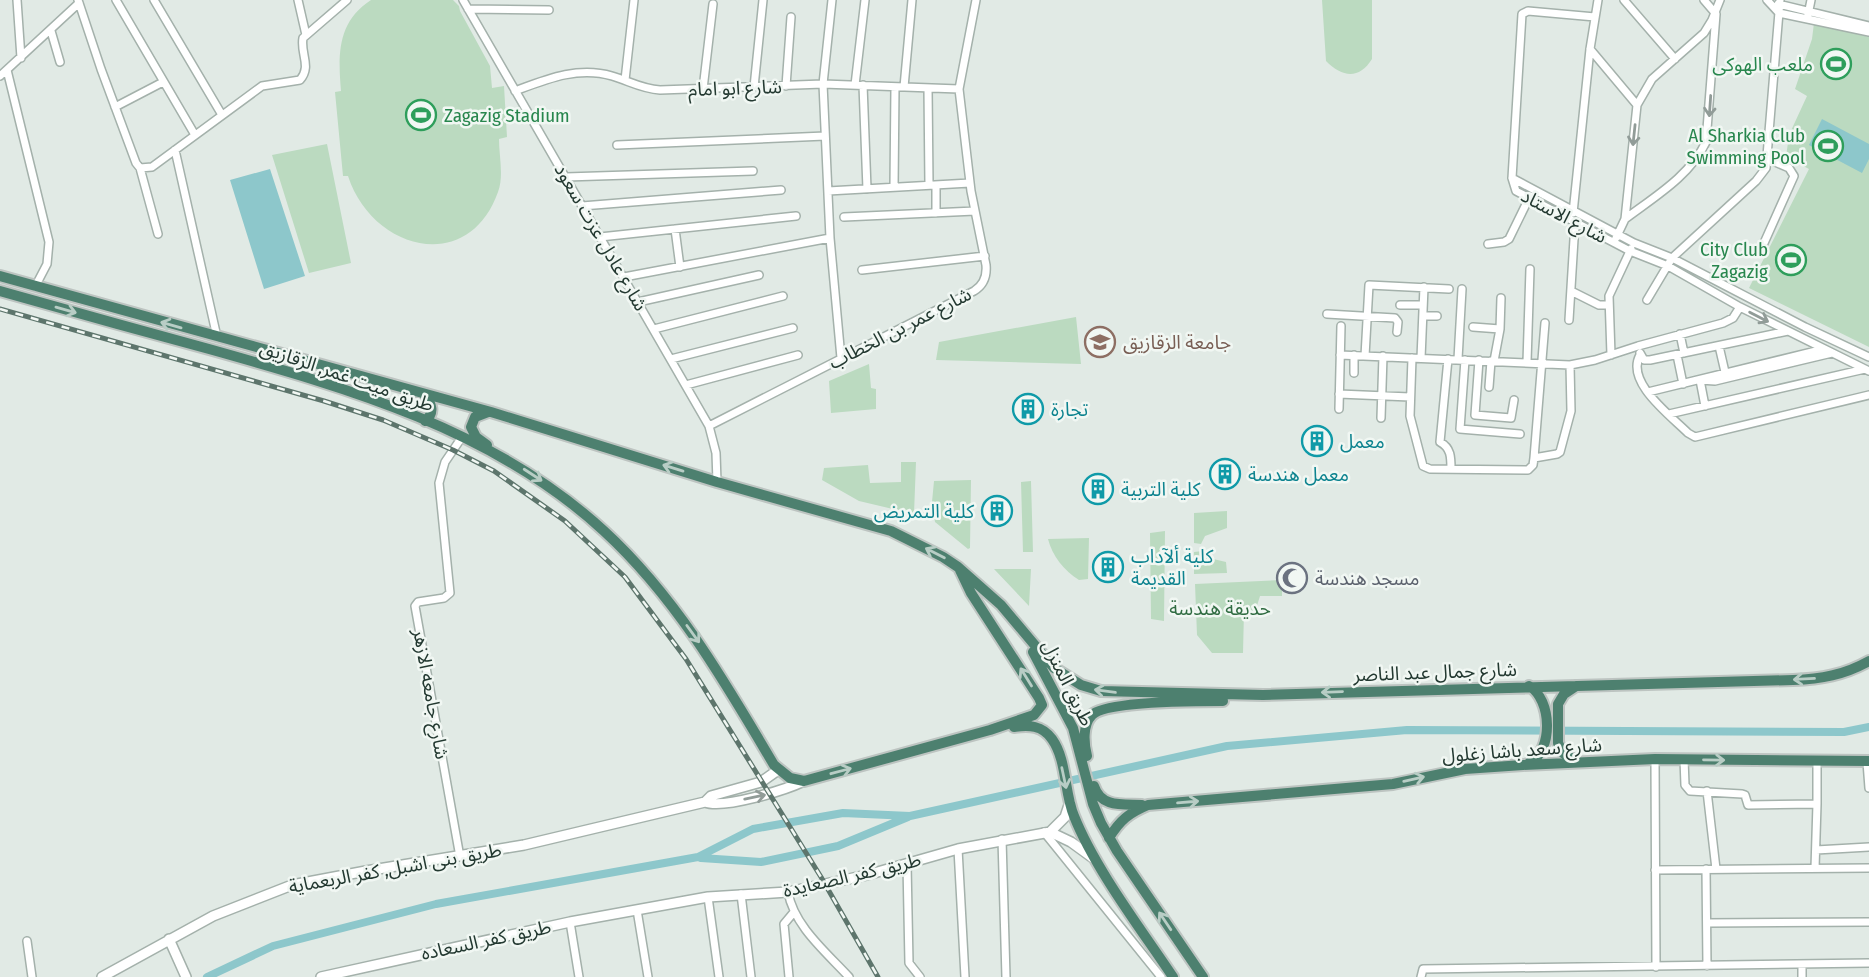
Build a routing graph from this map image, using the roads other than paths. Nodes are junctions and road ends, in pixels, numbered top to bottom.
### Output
1 (17, 0) edge
2 (116, 0) edge
3 (154, 0) edge
4 (298, 0) edge
5 (347, 0) edge
6 (463, 0) edge
7 (634, 0) edge
8 (763, 0) edge
9 (832, 0) edge
10 (864, 0) edge
11 (912, 0) edge
12 (976, 0) edge
13 (1598, 0) edge
14 (1623, 0) edge
15 (1704, 0) edge
16 (1720, 0) edge
17 (1768, 0) edge
18 (1811, 0) edge
19 (80, 1) edge
20 (713, 4) dead end
21 (1780, 6) edge
22 (468, 9) junction
23 (549, 10) dead end
24 (1716, 14) junction
25 (1808, 15) junction
26 (1869, 15) edge
27 (791, 17) dead end
28 (1595, 17) junction
29 (1868, 28) edge
30 (51, 31) junction
31 (306, 35) junction
32 (1590, 49) junction
33 (21, 58) junction
34 (1675, 59) junction
35 (60, 62) dead end
36 (7, 70) junction
37 (0, 76) edge
38 (625, 80) junction
39 (163, 82) junction
40 (822, 84) junction
41 (859, 85) junction
42 (786, 86) junction
43 (895, 86) junction
44 (754, 87) junction
45 (904, 87) junction
46 (928, 88) junction
47 (703, 89) junction
48 (960, 89) junction
49 (515, 91) junction
50 (1637, 105) junction
51 (115, 107) junction
52 (222, 115) junction
53 (195, 135) junction
54 (825, 136) junction
55 (617, 145) dead end
56 (175, 150) junction
57 (1768, 159) junction
58 (141, 169) junction
59 (753, 171) dead end
60 (566, 177) junction
61 (1512, 178) junction
62 (970, 183) junction
63 (932, 185) junction
64 (894, 187) junction
65 (867, 189) junction
66 (781, 190) dead end
67 (1534, 190) junction
68 (828, 191) junction
69 (1529, 199) junction
70 (582, 206) junction
71 (975, 211) junction
72 (1574, 211) junction
73 (936, 213) junction
74 (796, 216) dead end
75 (844, 217) dead end
76 (1625, 219) junction
77 (1574, 222) junction
78 (675, 229) junction
79 (158, 234) dead end
80 (1618, 234) junction
81 (600, 237) junction
82 (830, 239) junction
83 (1614, 243) junction
84 (1634, 243) junction
85 (1488, 244) dead end
86 (1630, 251) junction
87 (1760, 252) dead end
88 (985, 257) junction
89 (1672, 258) junction
90 (680, 267) junction
91 (1668, 267) junction
92 (1530, 269) dead end
93 (862, 270) dead end
94 (759, 275) dead end
95 (0, 276) edge
96 (624, 277) junction
97 (35, 287) junction
98 (1424, 287) junction
99 (1449, 289) dead end
100 (1462, 289) dead end
101 (0, 291) edge
102 (1571, 291) junction
103 (783, 296) dead end
104 (1501, 298) dead end
105 (1647, 300) dead end
106 (638, 302) junction
107 (1401, 305) dead end
108 (1423, 305) junction
109 (1608, 305) junction
110 (1740, 307) junction
111 (1327, 314) dead end
112 (1423, 316) junction
113 (1437, 316) dead end
114 (1367, 317) junction
115 (1569, 320) dead end
116 (1545, 323) dead end
117 (1341, 326) dead end
118 (1473, 327) dead end
119 (1805, 327) junction
120 (793, 328) dead end
121 (654, 329) junction
122 (1500, 329) junction
123 (1788, 331) junction
124 (1397, 332) dead end
125 (1680, 334) junction
126 (1800, 337) junction
127 (217, 338) junction
128 (1638, 346) junction
129 (1719, 346) junction
130 (1824, 349) junction
131 (1833, 353) junction
132 (1681, 354) junction
133 (799, 355) dead end
134 (1340, 355) junction
135 (1354, 355) junction
136 (1611, 355) junction
137 (1640, 355) junction
138 (1365, 356) junction
139 (1383, 356) junction
140 (1869, 357) edge
141 (841, 358) junction
142 (1412, 358) junction
143 (1421, 358) junction
144 (671, 359) junction
145 (1448, 359) junction
146 (1462, 360) junction
147 (1479, 360) junction
148 (1492, 361) junction
149 (1527, 362) junction
150 (1543, 363) junction
151 (1570, 365) junction
152 (1867, 370) edge
153 (1725, 372) junction
154 (1354, 373) dead end
155 (1700, 380) junction
156 (686, 384) junction
157 (1683, 384) junction
158 (1489, 387) dead end
159 (1648, 392) junction
160 (1339, 394) junction
161 (1869, 395) edge
162 (425, 396) junction
163 (1382, 396) junction
164 (1410, 397) junction
165 (1514, 400) dead end
166 (1704, 406) junction
167 (1339, 409) dead end
168 (491, 412) junction
169 (1669, 414) junction
170 (1381, 418) dead end
171 (425, 421) junction
172 (709, 426) junction
173 (1520, 434) dead end
174 (462, 438) junction
175 (502, 456) junction
176 (1534, 457) junction
177 (1451, 470) junction
178 (717, 482) junction
179 (958, 567) junction
180 (1022, 631) junction
181 (1869, 661) edge
182 (1578, 684) junction
183 (1529, 686) junction
184 (1237, 694) junction
185 (990, 730) junction
186 (1083, 750) junction
187 (1655, 759) junction
188 (1684, 759) junction
189 (1868, 761) edge
190 (1577, 762) junction
191 (1817, 762) junction
192 (1523, 765) junction
193 (778, 770) junction
194 (804, 781) junction
195 (1869, 789) edge
196 (1707, 791) junction
197 (1094, 795) junction
198 (705, 802) junction
199 (1070, 802) junction
200 (1817, 804) junction
201 (1149, 805) junction
202 (1047, 832) junction
203 (1109, 838) junction
204 (1002, 839) junction
205 (1869, 847) edge
206 (958, 849) junction
207 (1816, 850) junction
208 (460, 857) junction
209 (1099, 863) junction
210 (907, 864) junction
211 (1869, 868) edge
212 (1706, 869) junction
213 (1716, 869) junction
214 (1815, 869) junction
215 (1655, 870) junction
216 (788, 892) junction
217 (741, 894) junction
218 (708, 897) junction
219 (637, 910) junction
220 (794, 912) junction
221 (570, 922) junction
222 (1707, 922) junction
223 (1869, 922) edge
224 (169, 939) junction
225 (27, 941) dead end
226 (1869, 963) edge
227 (1802, 965) junction
228 (1707, 966) junction
229 (1754, 966) junction
230 (1656, 967) junction
231 (1547, 968) junction
232 (1444, 973) edge
233 (1466, 973) edge
234 (1513, 973) edge
235 (1200, 975) edge
236 (32, 977) edge
237 (102, 977) edge
238 (186, 977) edge
239 (321, 977) edge
240 (579, 977) edge
241 (648, 977) edge
242 (719, 977) edge
243 (751, 977) edge
244 (789, 977) edge
245 (849, 977) edge
246 (920, 977) edge
247 (965, 977) edge
248 (1006, 977) edge
249 (1161, 977) edge
250 (1173, 977) edge
251 (1421, 977) edge
252 (1548, 977) edge
253 (1754, 977) edge
254 (1802, 977) edge

1 - 33 street
2 - 39 street
3 - 52 street
4 - 31 street
5 - 31 street
6 - 22 street, شارع عادل عزت سعود
7 - 38 street
8 - 44 street
9 - 40 street
10 - 41 street
11 - 45 street
12 - 48 street, شارع عمر بن الخطاب
13 - 28 street
14 - 34 street
15 - 24 street
16 - 24 street
17 - 21 street
18 - 25 street
19 - 30 street
19 - 51 street
20 - 47 street
21 - 25 street
21 - 57 street
22 - 23 street
22 - 49 street, شارع عادل عزت سعود
24 - 34 street
24 -> 76 street
25 - 29 street
26 - 29 street
27 - 42 street
28 - 32 street
28 - 61 street
30 - 33 street
30 - 35 street
31 - 52 street
32 - 50 street
32 - 72 street
33 - 36 street
34 - 50 street
36 - 37 street
36 - 97 street
38 - 47 street, شارع ابو امام
38 - 49 street, شارع ابو امام
39 - 51 street
39 - 53 street
40 - 41 street, شارع ابو امام
40 - 42 street, شارع ابو امام
40 - 54 street
41 - 43 street, شارع ابو امام
41 - 65 street
42 - 44 street, شارع ابو امام
43 - 45 street, شارع ابو امام
43 - 64 street
44 - 47 street, شارع ابو امام
45 - 46 street, شارع ابو امام
46 - 48 street, شارع ابو امام
46 - 63 street
48 - 62 street, شارع عمر بن الخطاب
49 - 60 street, شارع عادل عزت سعود
50 -> 76 street
51 - 58 street
52 - 53 street
53 - 56 street
54 - 55 street
54 - 68 street
56 - 58 street
56 - 127 street
57 - 87 street
57 - 89 street
58 - 79 street
59 - 60 street
60 - 70 street, شارع عادل عزت سعود
61 - 67 street, شارع الاستاد
61 - 69 street, شارع الاستاد
62 - 63 street
62 - 71 street, شارع عمر بن الخطاب
63 - 64 street
63 - 73 street
64 - 65 street
65 - 68 street
66 - 70 street
67 - 69 street
67 - 72 street, شارع الاستاد
68 - 82 street
69 - 77 street, شارع الاستاد
69 - 85 street
70 - 81 street, شارع عادل عزت سعود
71 - 73 street
71 - 88 street, شارع عمر بن الخطاب
72 - 77 street
72 - 80 street, شارع الاستاد
73 - 75 street
74 - 78 street
76 - 80 street
77 - 83 street, شارع الاستاد
77 - 102 street
78 - 81 street
78 - 90 street
80 - 83 street
80 - 84 street, شارع الاستاد
81 - 96 street, شارع عادل عزت سعود
82 - 90 street
82 - 141 street
83 - 86 street, شارع الاستاد
84 - 86 street
84 - 89 street, شارع الاستاد
86 - 91 street, شارع الاستاد
86 - 109 street
88 - 93 street
88 - 141 street, شارع عمر بن الخطاب
89 - 91 street
89 - 119 street, شارع الاستاد
90 - 96 street
91 - 105 street
91 - 110 street, شارع الاستاد
92 - 149 street
94 - 106 street
95 - 97 highway, طريق ميت غمر, الزقازيق
96 - 106 street, شارع عادل عزت سعود
127 -> 97 highway, طريق ميت غمر, الزقازيق
98 - 99 street
98 - 108 street
98 - 114 street
100 - 146 street
101 -> 171 highway, طريق ميت غمر, الزقازيق
102 - 109 street
102 - 115 street
103 - 121 street
104 - 122 street
106 - 121 street, شارع عادل عزت سعود
107 - 108 street
108 - 112 street
109 - 136 street
110 -> 123 street, شارع الاستاد
110 - 125 street
111 - 114 street
112 - 113 street
112 - 143 street
114 - 124 street
114 - 138 street
116 - 150 street
117 - 134 street
118 - 122 street
119 - 126 street
119 - 140 street, شارع الاستاد
120 - 144 street
121 - 144 street, شارع عادل عزت سعود
122 - 148 street
123 - 126 street, شارع الاستاد
123 - 129 street
125 - 128 street
125 - 132 street
126 - 130 street, شارع الاستاد
127 - 162 highway, طريق ميت غمر, الزقازيق
128 - 136 street
128 - 137 street
129 - 132 street
129 - 153 street
130 - 131 street, شارع الاستاد
130 - 153 street
131 - 152 street, شارع الاستاد
131 - 155 street
132 - 137 street
132 - 157 street
133 - 156 street
134 - 135 street
134 - 160 street
135 - 138 street
135 - 154 street
136 - 151 street
137 - 159 street
138 - 139 street
139 - 142 street
139 - 163 street
141 - 172 street, شارع عمر بن الخطاب
142 - 143 street
142 - 164 street
143 - 145 street
144 - 156 street, شارع عادل عزت سعود
145 - 146 street
145 - 177 street
146 - 147 street
146 - 173 street
147 - 148 street
147 - 165 street
148 - 149 street
148 - 158 street
149 - 150 street
150 - 151 street
150 - 176 street
151 - 176 street
152 - 166 street
153 - 155 street
155 - 157 street
155 - 166 street
156 - 172 street, شارع عادل عزت سعود
157 - 159 street
159 - 169 street
160 - 163 street
160 - 167 street
161 - 169 street
162 - 168 highway, طريق ميت غمر, الزقازيق
162 - 171 highway
163 - 164 street
163 - 170 street
164 - 177 street
166 - 169 street
168 - 175 highway
178 -> 168 highway, طريق ميت غمر, الزقازيق
171 - 174 highway, طريق ميت غمر, الزقازيق
172 - 178 street, شارع عادل عزت سعود
174 - 175 highway, طريق ميت غمر, الزقازيق
174 - 208 street, شارع جامعه الازهر
175 -> 193 highway, طريق ميت غمر, الزقازيق
176 - 177 street
179 -> 178 highway, طريق ميت غمر, الزقازيق
179 - 180 highway, طريق ميت غمر, الزقازيق
185 -> 179 highway
184 -> 180 highway, شارع جمال عبد الناصر
180 - 186 highway, طريق المنزل
181 -> 182 highway, شارع جمال عبد الناصر
182 - 183 highway, شارع جمال عبد الناصر
182 - 190 highway
183 -> 184 highway, شارع جمال عبد الناصر
183 - 192 highway
184 - 186 highway
194 -> 185 highway
185 -> 199 highway
186 - 197 highway, طريق المنزل
187 - 188 highway, شارع سعد باشا زغلول
187 - 190 highway, شارع سعد باشا زغلول
187 - 215 street
188 -> 191 highway, شارع سعد باشا زغلول
188 - 196 street
189 - 191 highway, شارع سعد باشا زغلول
189 - 195 street
190 - 192 highway, شارع سعد باشا زغلول
191 - 200 street
201 -> 192 highway, شارع سعد باشا زغلول
193 - 194 highway
193 - 198 street
198 -> 194 street
196 - 200 street
196 - 213 street
197 - 201 highway
197 - 203 highway
198 - 208 street, طريق بنى اشبل, كفر الربعماية
199 - 202 street
199 - 209 highway
200 - 207 street
201 - 203 highway, شارع سعد باشا زغلول
202 - 204 street, طريق كفر الصعايدة
202 - 209 street
202 - 249 street
235 -> 203 highway
204 - 206 street, طريق كفر الصعايدة
204 - 248 street
205 - 207 street
206 - 210 street, طريق كفر الصعايدة
206 - 247 street
207 - 214 street
208 - 224 street, طريق بنى اشبل, كفر الربعماية
209 - 250 highway
210 - 216 street, طريق كفر الصعايدة
210 - 246 street
211 - 214 street
212 - 213 street
212 - 215 street
212 - 222 street
213 - 214 street
215 - 230 street
216 - 217 street, طريق كفر الصعايدة
216 - 220 street
217 - 218 street, طريق كفر الصعايدة
217 - 243 street
218 - 219 street, طريق كفر الصعايدة
218 - 242 street
219 - 221 street, طريق كفر الصعايدة
219 - 241 street
220 - 244 street
220 - 245 street
221 - 239 street, طريق كفر السعاده
221 - 240 street
222 - 223 street
222 - 228 street
224 - 237 street, طريق بنى اشبل, كفر الربعماية
224 - 238 street
225 - 236 street
226 - 227 street
227 - 229 street
227 - 254 street
228 - 229 street
228 - 230 street
229 - 253 street
230 - 231 street
231 - 234 street
231 - 252 street
232 - 233 street
232 - 251 street
233 - 234 street

